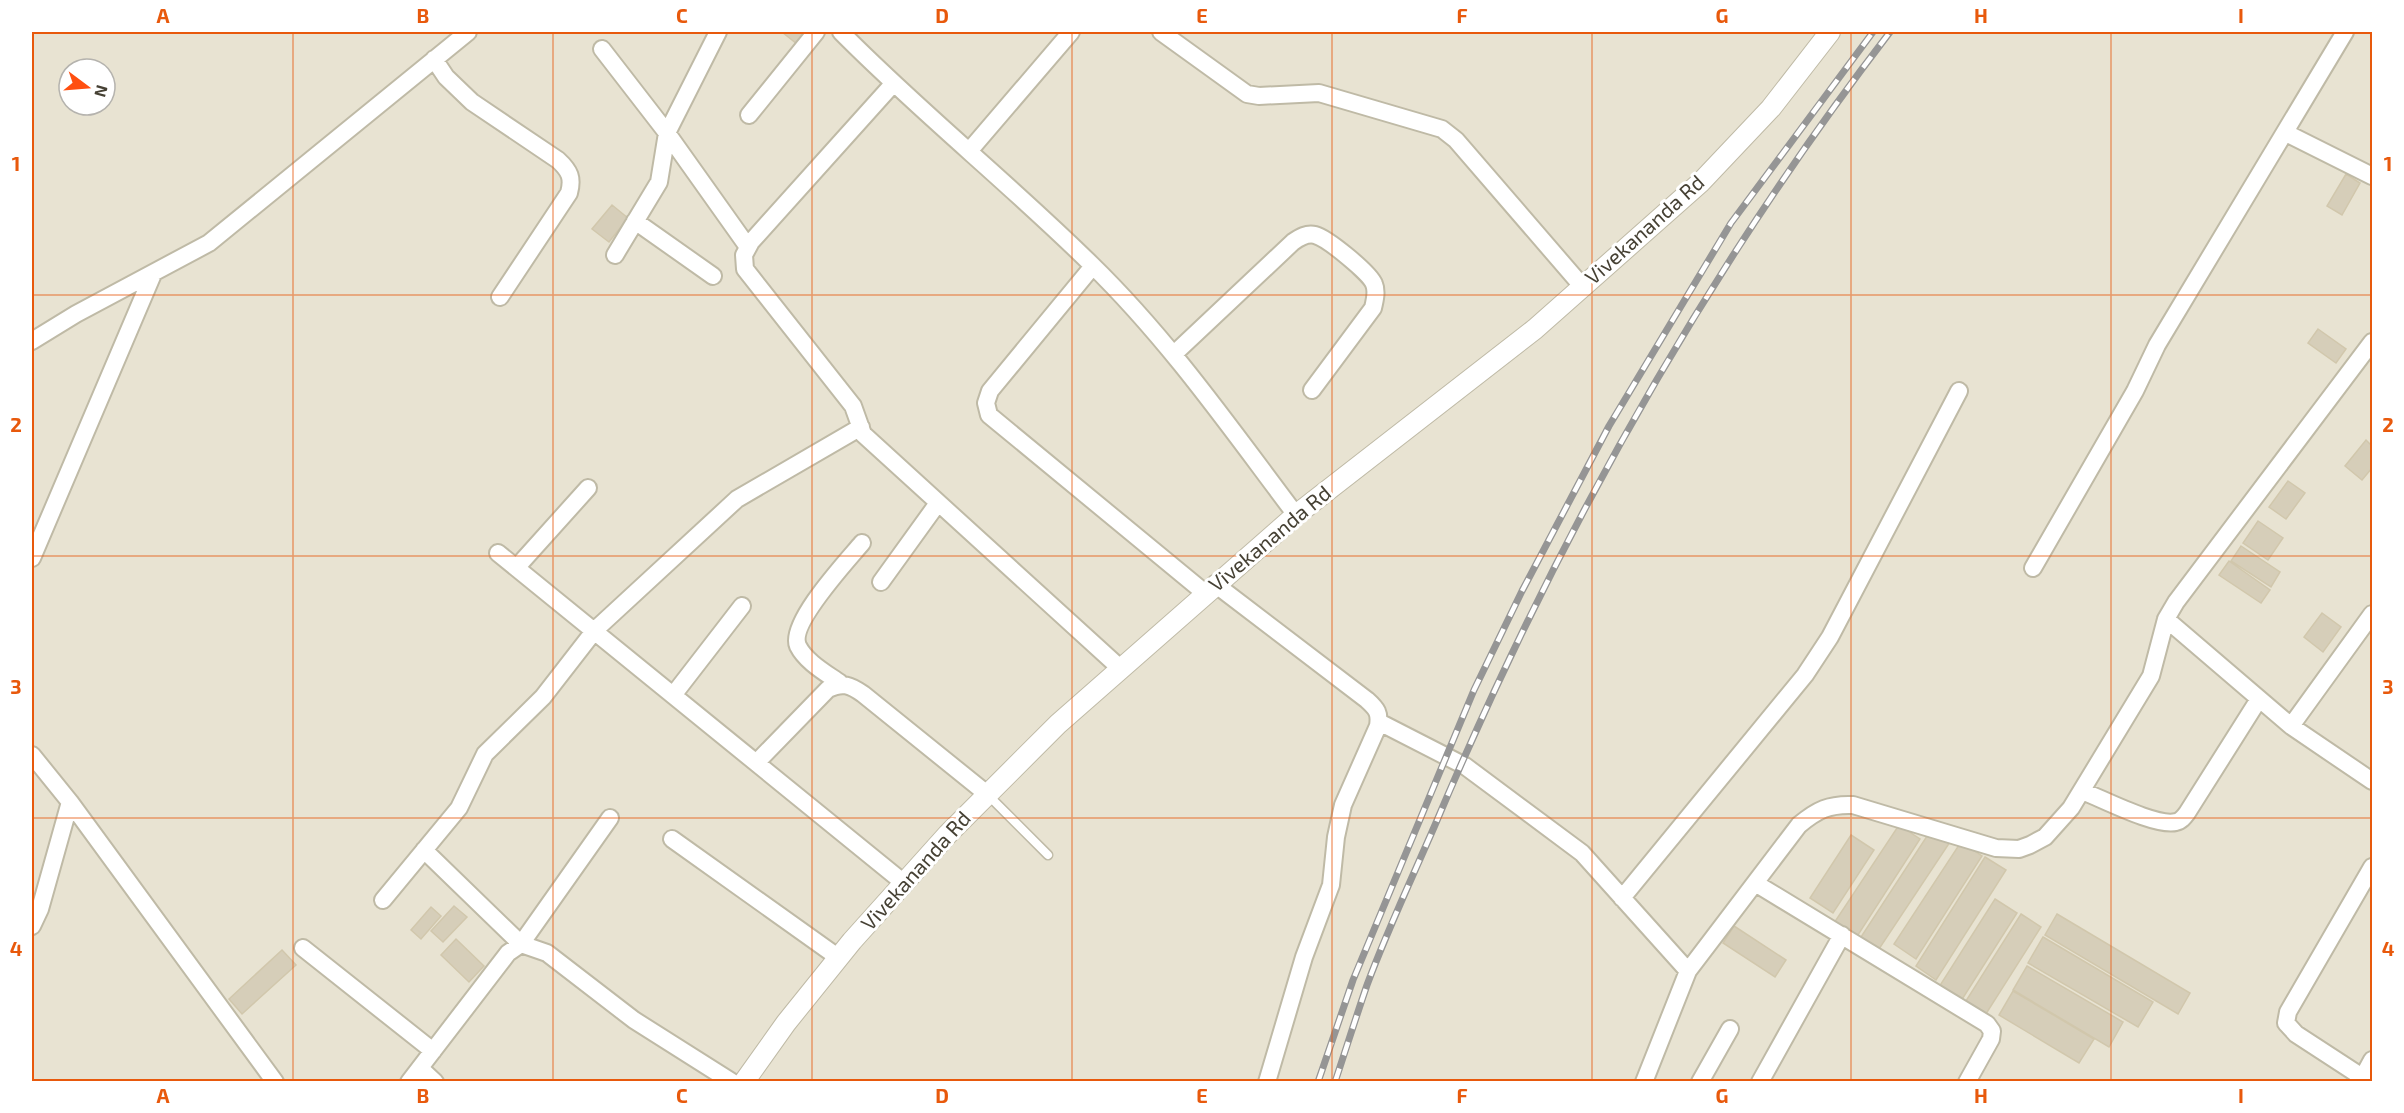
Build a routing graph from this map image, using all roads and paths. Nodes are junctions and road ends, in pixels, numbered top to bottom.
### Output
1 (468, 32) edge
2 (718, 32) edge
3 (816, 32) edge
4 (841, 32) edge
5 (1071, 32) edge
6 (1161, 32) edge
7 (1830, 32) edge
8 (2345, 32) edge
9 (602, 49) dead end
10 (434, 59) junction
11 (893, 84) junction
12 (749, 116) dead end
13 (667, 133) junction
14 (2286, 133) junction
15 (970, 150) junction
16 (2373, 176) edge
17 (635, 221) junction
18 (748, 247) junction
19 (615, 255) dead end
20 (1093, 266) junction
21 (153, 274) junction
22 (713, 276) dead end
23 (1582, 286) junction
24 (500, 297) dead end
25 (32, 341) edge
26 (2373, 342) edge
27 (1174, 354) junction
28 (1312, 390) dead end
29 (1959, 391) dead end
30 (861, 427) junction
31 (588, 488) dead end
32 (938, 503) junction
33 (1296, 515) junction
34 (862, 543) dead end
35 (498, 552) dead end
36 (32, 558) edge
37 (517, 567) junction
38 (2033, 568) dead end
39 (881, 582) dead end
40 (1210, 589) junction
41 (742, 606) dead end
42 (2373, 614) edge
43 (2166, 619) junction
44 (595, 630) junction
45 (1120, 668) junction
46 (840, 683) junction
47 (674, 694) junction
48 (2259, 699) junction
49 (1379, 722) junction
50 (2291, 726) junction
51 (32, 755) edge
52 (757, 762) junction
53 (2373, 781) edge
54 (2082, 790) junction
55 (987, 794) junction
56 (70, 802) junction
57 (610, 818) dead end
58 (672, 839) dead end
59 (424, 850) junction
60 (1048, 855) dead end
61 (2373, 867) edge
62 (904, 883) junction
63 (1755, 883) junction
64 (1622, 898) junction
65 (383, 900) dead end
66 (32, 926) edge
67 (1842, 936) junction
68 (521, 944) junction
69 (303, 948) dead end
70 (838, 958) junction
71 (1688, 971) junction
72 (1730, 1029) dead end
73 (433, 1051) junction
74 (2373, 1060) edge
75 (420, 1068) junction
76 (1646, 1077) edge
77 (2361, 1079) edge
78 (275, 1082) edge
79 (409, 1082) edge
80 (435, 1082) edge
81 (732, 1082) edge
82 (744, 1082) edge
83 (1267, 1082) edge
84 (1662, 1082) edge
85 (1700, 1082) edge
86 (1760, 1082) edge
87 (1967, 1082) edge

1 - 10 street
2 - 13 street
3 - 12 street
4 - 11 street
5 - 15 street
6 - 23 street
7 - 23 street, Vivekananda Rd
8 - 14 street
9 - 13 street
10 - 21 street
10 - 24 street
11 - 15 street
11 - 18 street
13 - 17 street
13 - 18 street
14 - 16 street
14 - 38 street
15 - 20 street
17 - 19 street
17 - 22 street
18 - 30 street
20 - 27 street
20 - 40 street
21 - 25 street
21 - 36 street
23 - 33 street, Vivekananda Rd
26 - 43 street
27 - 28 street
27 - 33 street
29 - 64 street
30 - 32 street
30 - 44 street
31 - 37 street
32 - 39 street
32 - 45 street
33 - 40 street, Vivekananda Rd
34 - 46 street
35 - 37 street
37 - 44 street
40 - 45 street, Vivekananda Rd
40 - 49 street
41 - 47 street
42 - 50 street
43 - 48 street
43 - 54 street
44 - 47 street
44 - 59 street
45 - 55 street, Vivekananda Rd
46 - 52 street
46 - 55 street
47 - 52 street
48 - 50 street
48 - 54 street
49 - 64 street
49 - 83 street
50 - 53 street
51 - 56 street
52 - 62 street
54 - 63 street
55 - 60 lane
55 - 62 street, Vivekananda Rd
56 - 66 street
56 - 78 street
57 - 68 street
58 - 70 street
59 - 65 street
59 - 68 street
61 - 77 street
62 - 70 street, Vivekananda Rd
63 - 67 street
63 - 71 street
64 - 71 street
67 - 86 street
67 - 87 street
68 - 73 street
68 - 81 street
69 - 73 street
70 - 82 street, Vivekananda Rd
71 - 76 street
72 - 85 street
73 - 75 street
74 - 77 street
75 - 79 street
75 - 80 street
76 - 84 street

